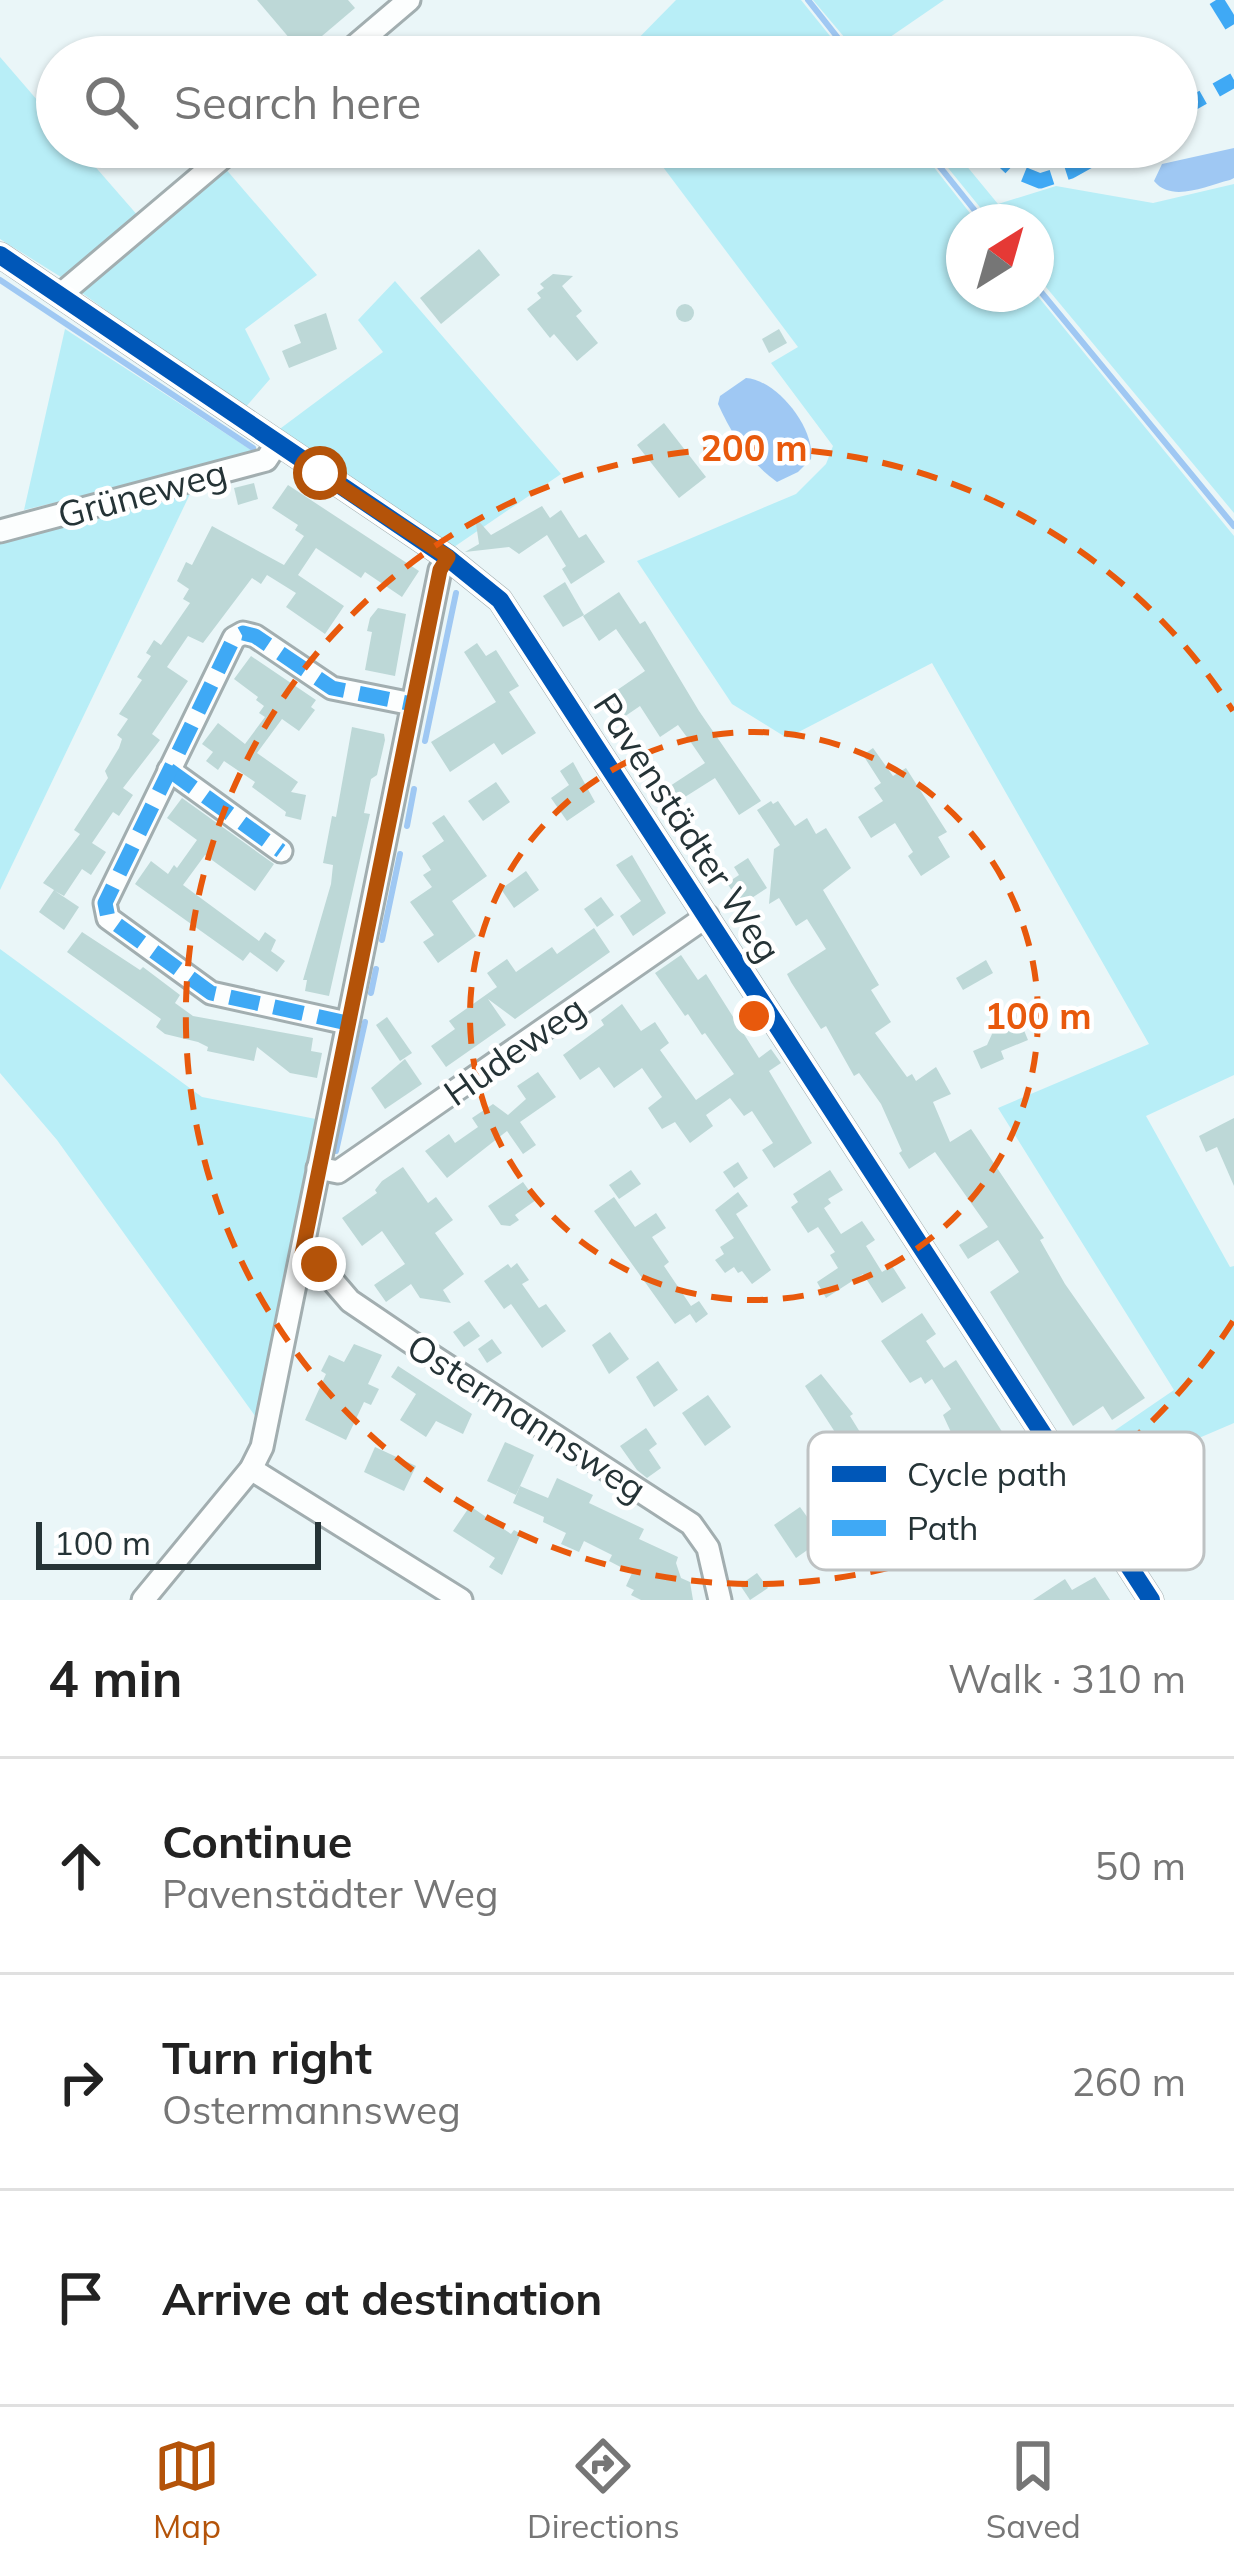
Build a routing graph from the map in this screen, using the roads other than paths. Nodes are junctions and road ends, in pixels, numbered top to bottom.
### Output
1 (409, 0) edge
2 (367, 36) edge
3 (210, 168) edge
4 (0, 255) edge
5 (59, 296) junction
6 (276, 445) junction
7 (0, 531) edge
8 (448, 557) junction
9 (412, 704) junction
10 (169, 770) junction
11 (281, 851) dead end
12 (707, 916) junction
13 (347, 1023) junction
14 (318, 1168) junction
15 (301, 1259) junction
16 (1042, 1432) edge
17 (251, 1469) junction
18 (1132, 1570) edge
19 (143, 1600) edge
20 (461, 1600) edge
21 (719, 1600) edge
22 (1151, 1600) edge

1 - 2 street
3 - 5 street
4 - 5 street, Pavenstädter Weg
5 - 6 street, Pavenstädter Weg
6 - 7 street, Grüneweg
6 - 8 street, Pavenstädter Weg
8 - 9 street
8 - 12 street, Pavenstädter Weg
9 - 10 street
9 - 13 street
10 - 11 street
10 - 13 street
12 - 14 street, Hudeweg
12 - 16 street, Pavenstädter Weg
13 - 14 street
14 - 15 street
15 - 17 street
15 - 21 street, Ostermannsweg
17 - 19 street
17 - 20 street
18 - 22 street, Pavenstädter Weg

